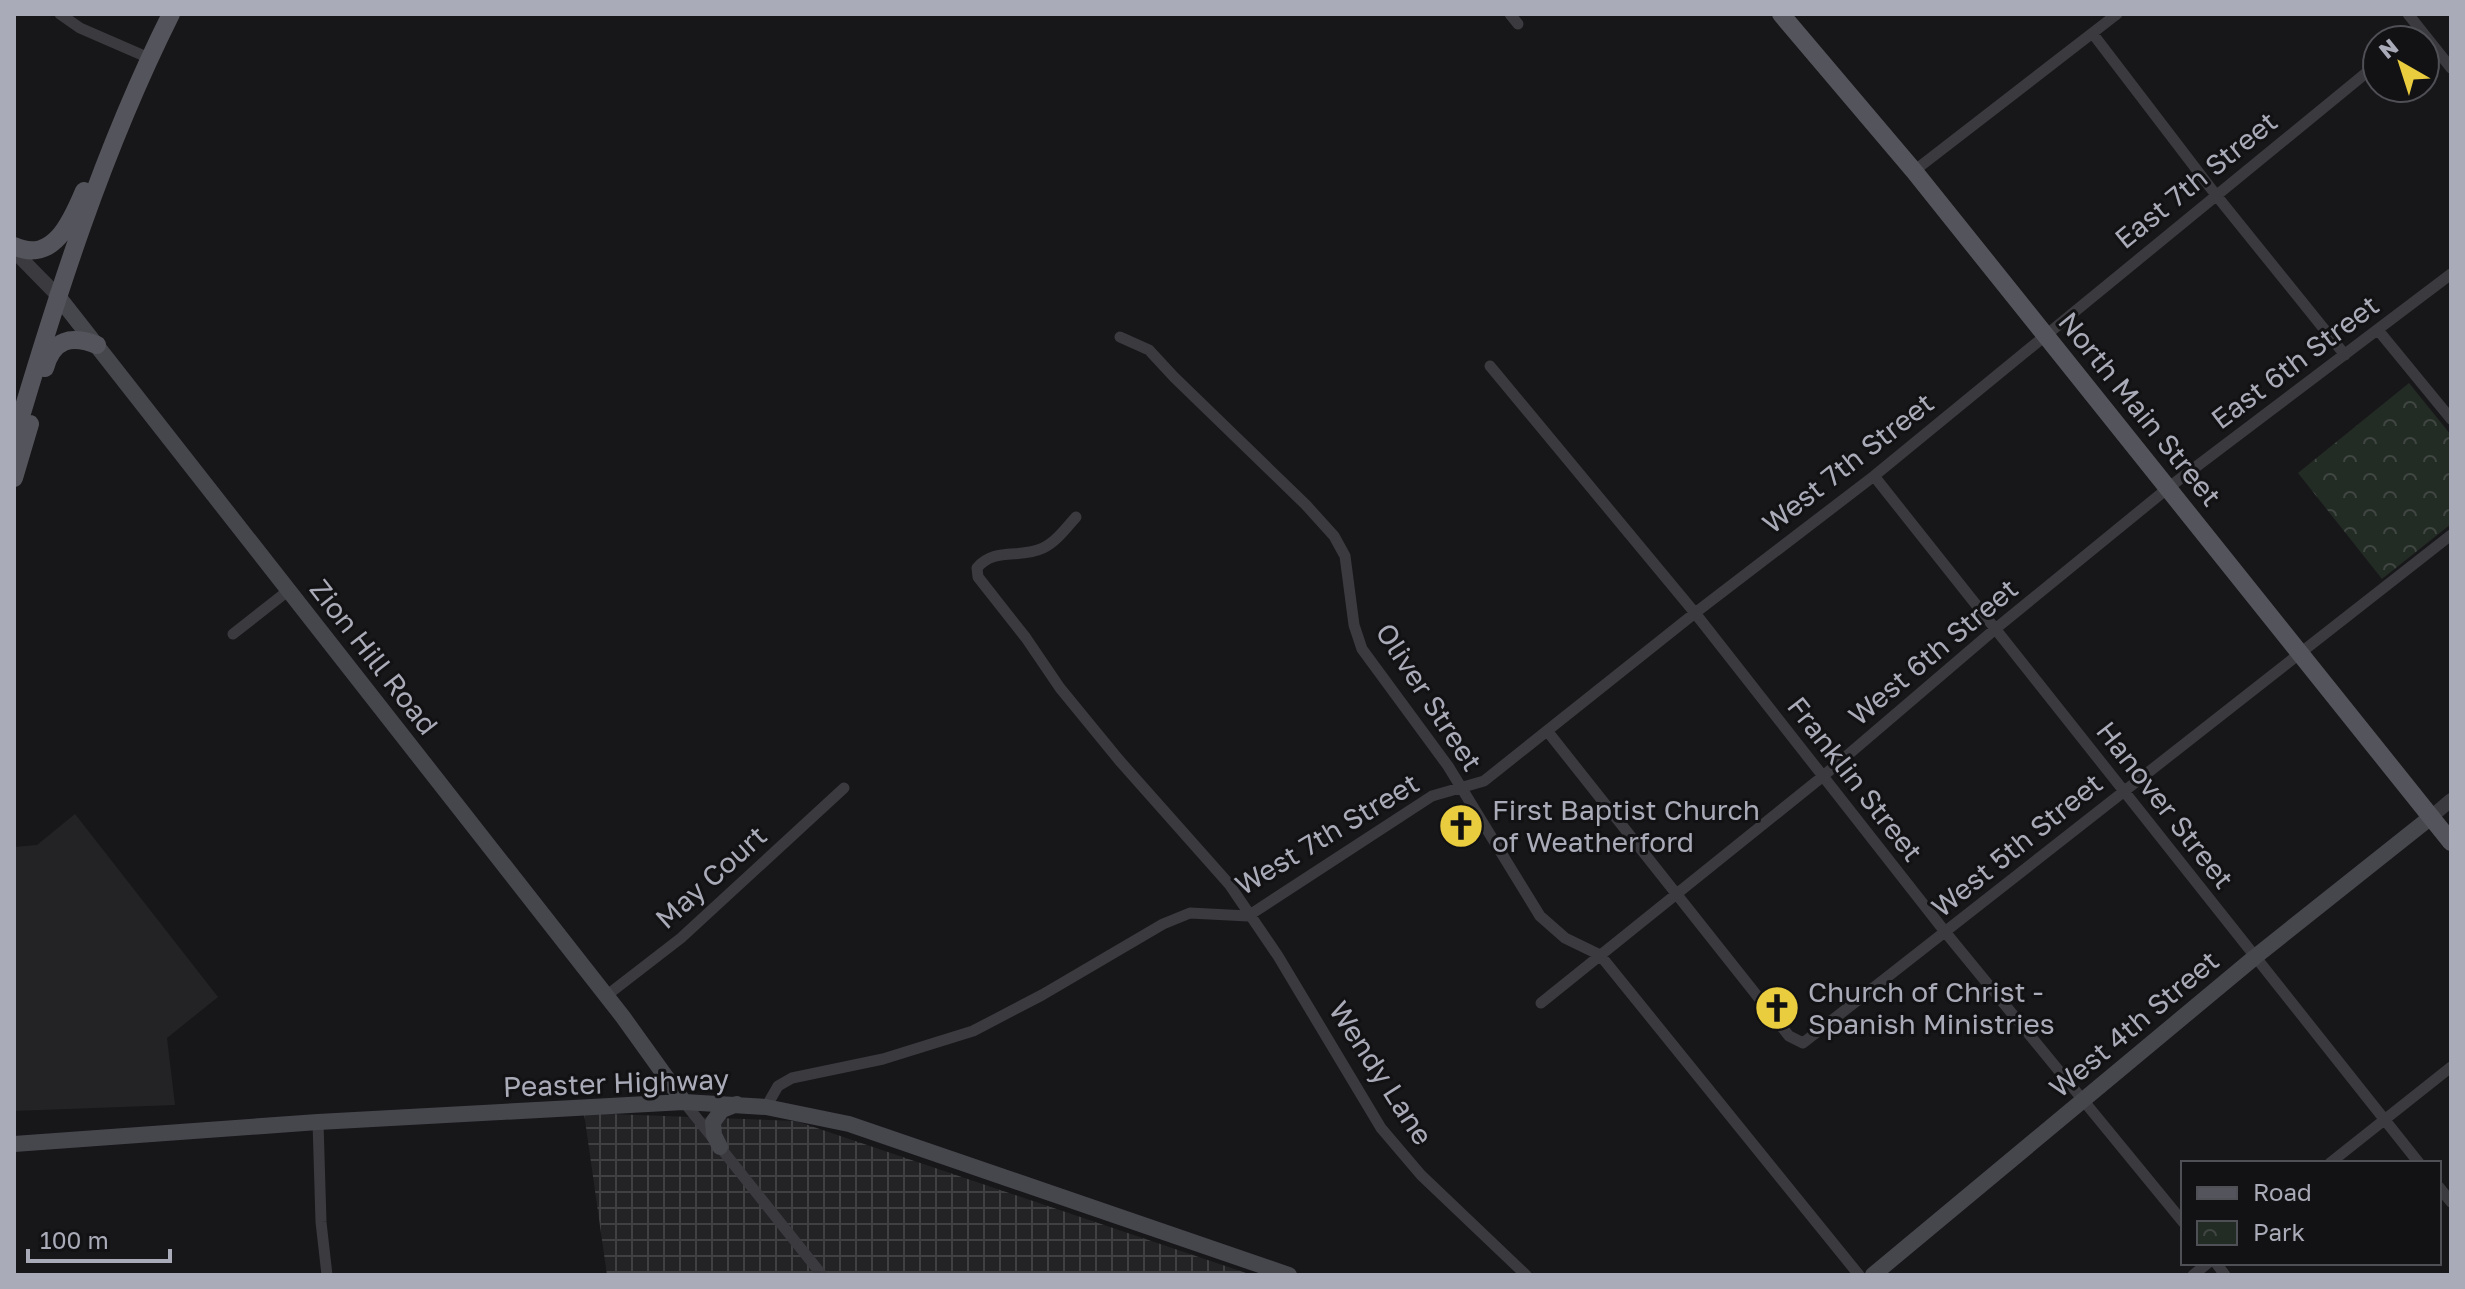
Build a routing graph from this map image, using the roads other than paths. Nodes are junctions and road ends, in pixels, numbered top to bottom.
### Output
1 (60, 14) edge
2 (171, 14) edge
3 (1781, 14) edge
4 (2117, 14) edge
5 (2093, 34) junction
6 (148, 61) junction
7 (2361, 77) edge
8 (1914, 171) junction
9 (2216, 195) junction
10 (14, 248) edge
11 (2451, 274) edge
12 (57, 295) junction
13 (2378, 330) junction
14 (2045, 334) junction
15 (1120, 337) dead end
16 (97, 345) junction
17 (2345, 355) junction
18 (1490, 366) dead end
19 (2451, 419) edge
20 (14, 440) edge
21 (1874, 476) junction
22 (14, 478) edge
23 (2168, 488) junction
24 (1076, 517) dead end
25 (2451, 535) edge
26 (289, 590) junction
27 (1695, 613) junction
28 (1994, 630) junction
29 (233, 634) dead end
30 (2299, 654) junction
31 (1548, 732) junction
32 (1822, 777) junction
33 (844, 788) dead end
34 (1460, 788) junction
35 (2125, 790) junction
36 (2451, 800) edge
37 (2431, 817) junction
38 (2451, 842) edge
39 (1677, 894) junction
40 (1248, 916) junction
41 (1946, 933) junction
42 (1600, 955) junction
43 (2255, 957) junction
44 (606, 996) junction
45 (1541, 1003) dead end
46 (2451, 1067) edge
47 (661, 1070) junction
48 (2084, 1100) junction
49 (684, 1102) junction
50 (644, 1104) junction
51 (737, 1104) junction
52 (766, 1107) junction
53 (2384, 1119) junction
54 (318, 1122) junction
55 (14, 1144) edge
56 (720, 1147) junction
57 (2332, 1161) edge
58 (2417, 1161) edge
59 (2181, 1220) edge
60 (327, 1275) edge
61 (822, 1275) edge
62 (1289, 1275) edge
63 (1526, 1275) edge
64 (1859, 1275) edge
65 (1873, 1275) edge

1 - 6 street
2 - 6 main road
3 - 8 main road, North Main Street
4 - 5 street
5 - 8 street
5 - 9 street
6 - 10 main road
6 - 12 main road
7 - 9 street, East 7th Street
8 - 14 main road, North Main Street
9 - 14 street, East 7th Street
9 - 17 street
10 - 12 street, Zion Hill Road
11 - 13 street, East 6th Street
12 - 16 main road, Zion Hill Road
12 - 20 main road
13 - 17 street, East 6th Street
13 - 19 street
14 - 21 street, West 7th Street
14 - 23 main road, North Main Street
15 - 34 street, Oliver Street
16 - 22 main road
16 - 26 main road, Zion Hill Road
17 - 23 street, East 6th Street
18 - 27 street, Franklin Street
21 - 27 street, West 7th Street
21 - 28 street, Hanover Street
23 - 28 street, West 6th Street
23 - 30 main road, North Main Street
24 - 40 street, Wendy Lane
25 - 30 street, West 5th Street
26 - 29 street
26 - 44 main road, Zion Hill Road
27 - 31 street, West 7th Street
27 - 32 street, Franklin Street
28 - 32 street, West 6th Street
28 - 35 street, Hanover Street
30 - 35 street, West 5th Street
30 - 37 main road, North Main Street
31 - 34 street, West 7th Street
31 - 39 street
32 - 39 street, West 6th Street
32 - 41 street, Franklin Street
33 - 44 street, May Court
34 - 40 street, West 7th Street
34 - 42 street, Oliver Street
35 - 41 street, West 5th Street
35 - 43 street, Hanover Street
36 - 37 street
37 - 38 main road, North Main Street
37 - 43 main road, West 4th Street
39 - 41 street, West 5th Street
39 - 42 street, West 6th Street
40 - 52 street, West 7th Street
40 - 63 street, Wendy Lane
41 - 48 street, Franklin Street
42 - 45 street, West 6th Street
42 - 64 street, Oliver Street
43 - 48 main road, West 4th Street
43 - 53 street, Hanover Street
44 - 47 main road, Zion Hill Road
46 - 53 street
47 - 49 main road, Zion Hill Road
47 - 50 main road
48 - 59 street, Franklin Street
48 - 65 main road, West 4th Street
49 - 50 main road, Peaster Highway
49 - 51 main road, Peaster Highway
49 - 56 street
50 - 54 main road, Peaster Highway
51 - 52 main road, Peaster Highway
51 - 56 main road
52 - 62 main road, Peaster Highway
53 - 57 street
53 - 58 street, Hanover Street
54 - 55 main road, Peaster Highway
54 - 60 street
56 - 61 street

